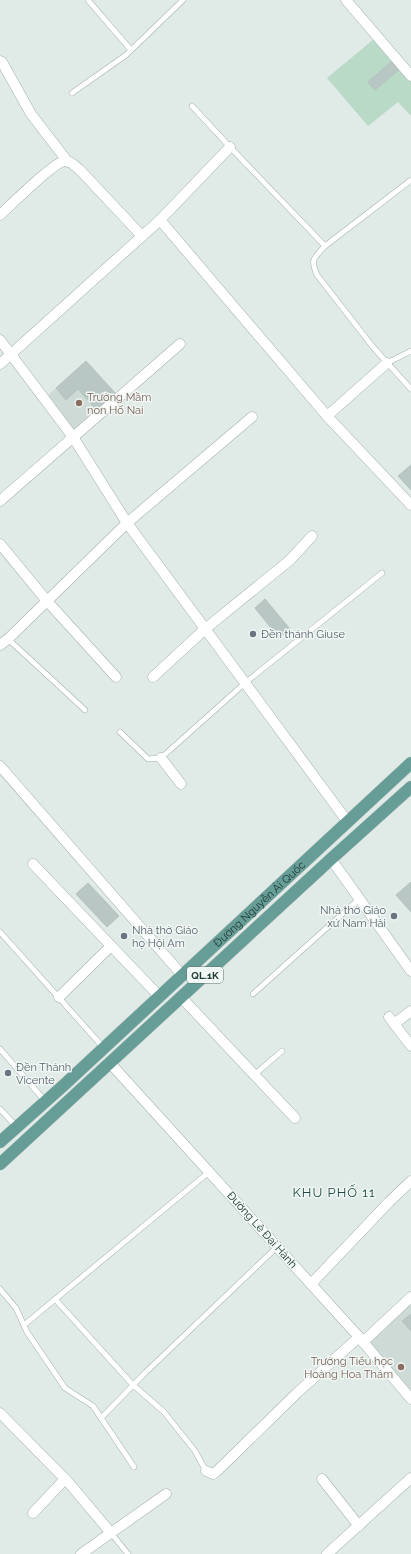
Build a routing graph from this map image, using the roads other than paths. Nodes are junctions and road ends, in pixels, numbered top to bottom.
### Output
1 (88, 0) edge
2 (183, 0) edge
3 (346, 0) edge
4 (131, 50) junction
5 (0, 61) edge
6 (411, 76) edge
7 (72, 94) dead end
8 (192, 106) dead end
9 (230, 147) junction
10 (68, 162) junction
11 (411, 180) edge
12 (0, 215) edge
13 (160, 220) junction
14 (142, 236) junction
15 (325, 246) junction
16 (0, 340) edge
17 (180, 344) dead end
18 (411, 351) edge
19 (11, 355) junction
20 (387, 363) junction
21 (0, 364) edge
22 (411, 389) edge
23 (327, 416) junction
24 (252, 417) dead end
25 (73, 437) junction
26 (0, 501) edge
27 (411, 505) edge
28 (127, 523) junction
29 (312, 536) dead end
30 (0, 544) edge
31 (382, 573) dead end
32 (47, 601) junction
33 (205, 629) junction
34 (4, 642) edge
35 (116, 677) dead end
36 (153, 677) dead end
37 (245, 683) junction
38 (85, 710) dead end
39 (120, 732) dead end
40 (161, 758) junction
41 (411, 763) edge
42 (1, 769) edge
43 (182, 784) dead end
44 (409, 793) edge
45 (347, 821) junction
46 (331, 859) junction
47 (33, 864) dead end
48 (359, 899) junction
49 (0, 932) edge
50 (111, 946) junction
51 (411, 971) edge
52 (182, 975) junction
53 (253, 994) dead end
54 (159, 996) junction
55 (59, 997) junction
56 (181, 997) junction
57 (411, 1010) edge
58 (411, 1046) edge
59 (104, 1048) junction
60 (0, 1049) edge
61 (282, 1050) dead end
62 (110, 1063) junction
63 (254, 1075) junction
64 (45, 1102) junction
65 (0, 1110) edge
66 (295, 1118) dead end
67 (17, 1127) junction
68 (0, 1142) edge
69 (0, 1164) edge
70 (209, 1172) junction
71 (411, 1181) edge
72 (277, 1247) junction
73 (311, 1284) junction
74 (0, 1289) edge
75 (411, 1297) edge
76 (55, 1299) junction
77 (24, 1324) junction
78 (361, 1339) junction
79 (133, 1385) junction
80 (411, 1399) edge
81 (0, 1413) edge
82 (101, 1418) junction
83 (134, 1467) dead end
84 (206, 1471) joint
85 (411, 1478) edge
86 (322, 1479) dead end
87 (65, 1480) junction
88 (166, 1494) dead end
89 (33, 1513) dead end
90 (359, 1526) junction
91 (111, 1533) junction
92 (81, 1554) edge
93 (128, 1554) edge
94 (327, 1554) edge

1 - 4 lane
2 - 4 lane
3 - 6 street
4 - 7 lane
5 - 10 street
8 - 9 lane
9 - 13 street
9 - 15 lane
10 - 12 street
10 - 14 street
11 - 15 lane
13 - 14 street
13 - 23 street
14 - 19 street
15 - 20 lane
16 - 19 street
17 - 25 street
18 - 20 lane
19 - 21 street
19 - 25 street
20 - 22 lane
20 - 23 street
23 - 27 street
24 - 28 street
25 - 26 street
25 - 28 street
28 - 32 street
28 - 33 street
29 - 33 street
30 - 32 street
31 - 37 lane
32 - 34 street
32 - 35 street
33 - 36 street
33 - 37 street
34 - 38 lane
37 - 40 lane
37 - 45 street
39 - 40 lane
40 - 43 street
41 - 45 main road, Đường Nguyễn Ái Quốc / QL.1K
42 - 52 street
44 - 46 main road, Đường Nguyễn Ái Quốc / QL.1K
45 - 52 main road, Đường Nguyễn Ái Quốc / QL.1K
46 - 48 street
46 - 56 main road, Đường Nguyễn Ái Quốc / QL.1K
47 - 50 street
48 - 51 street
48 - 53 lane
49 - 55 lane
50 - 54 street
50 - 55 street
52 - 54 main road, Đường Nguyễn Ái Quốc / QL.1K
54 - 59 main road, Đường Nguyễn Ái Quốc / QL.1K
55 - 59 lane
56 - 62 main road, Đường Nguyễn Ái Quốc / QL.1K
56 - 63 street
57 - 58 street
59 - 64 main road, Đường Nguyễn Ái Quốc / QL.1K
60 - 64 lane
61 - 63 lane
62 - 69 main road, Đường Nguyễn Ái Quốc / QL.1K
62 - 70 street, Đường Lê Đại Hành
63 - 66 street
64 - 67 main road, Đường Nguyễn Ái Quốc / QL.1K
65 - 67 lane
67 - 68 main road, Đường Nguyễn Ái Quốc / QL.1K
70 - 72 street, Đường Lê Đại Hành
70 - 76 lane
71 - 73 street
72 - 73 street, Đường Lê Đại Hành
72 - 79 lane
73 - 78 street, Đường Lê Đại Hành
74 - 77 lane
75 - 78 street
76 - 77 lane
76 - 79 lane
77 - 82 lane
78 - 80 street, Đường Lê Đại Hành
78 - 84 street
79 - 82 lane
79 - 84 lane
81 - 87 street
82 - 83 lane
85 - 90 street
86 - 90 street
87 - 89 street
87 - 91 street
88 - 91 street
90 - 94 street
91 - 92 street
91 - 93 lane

